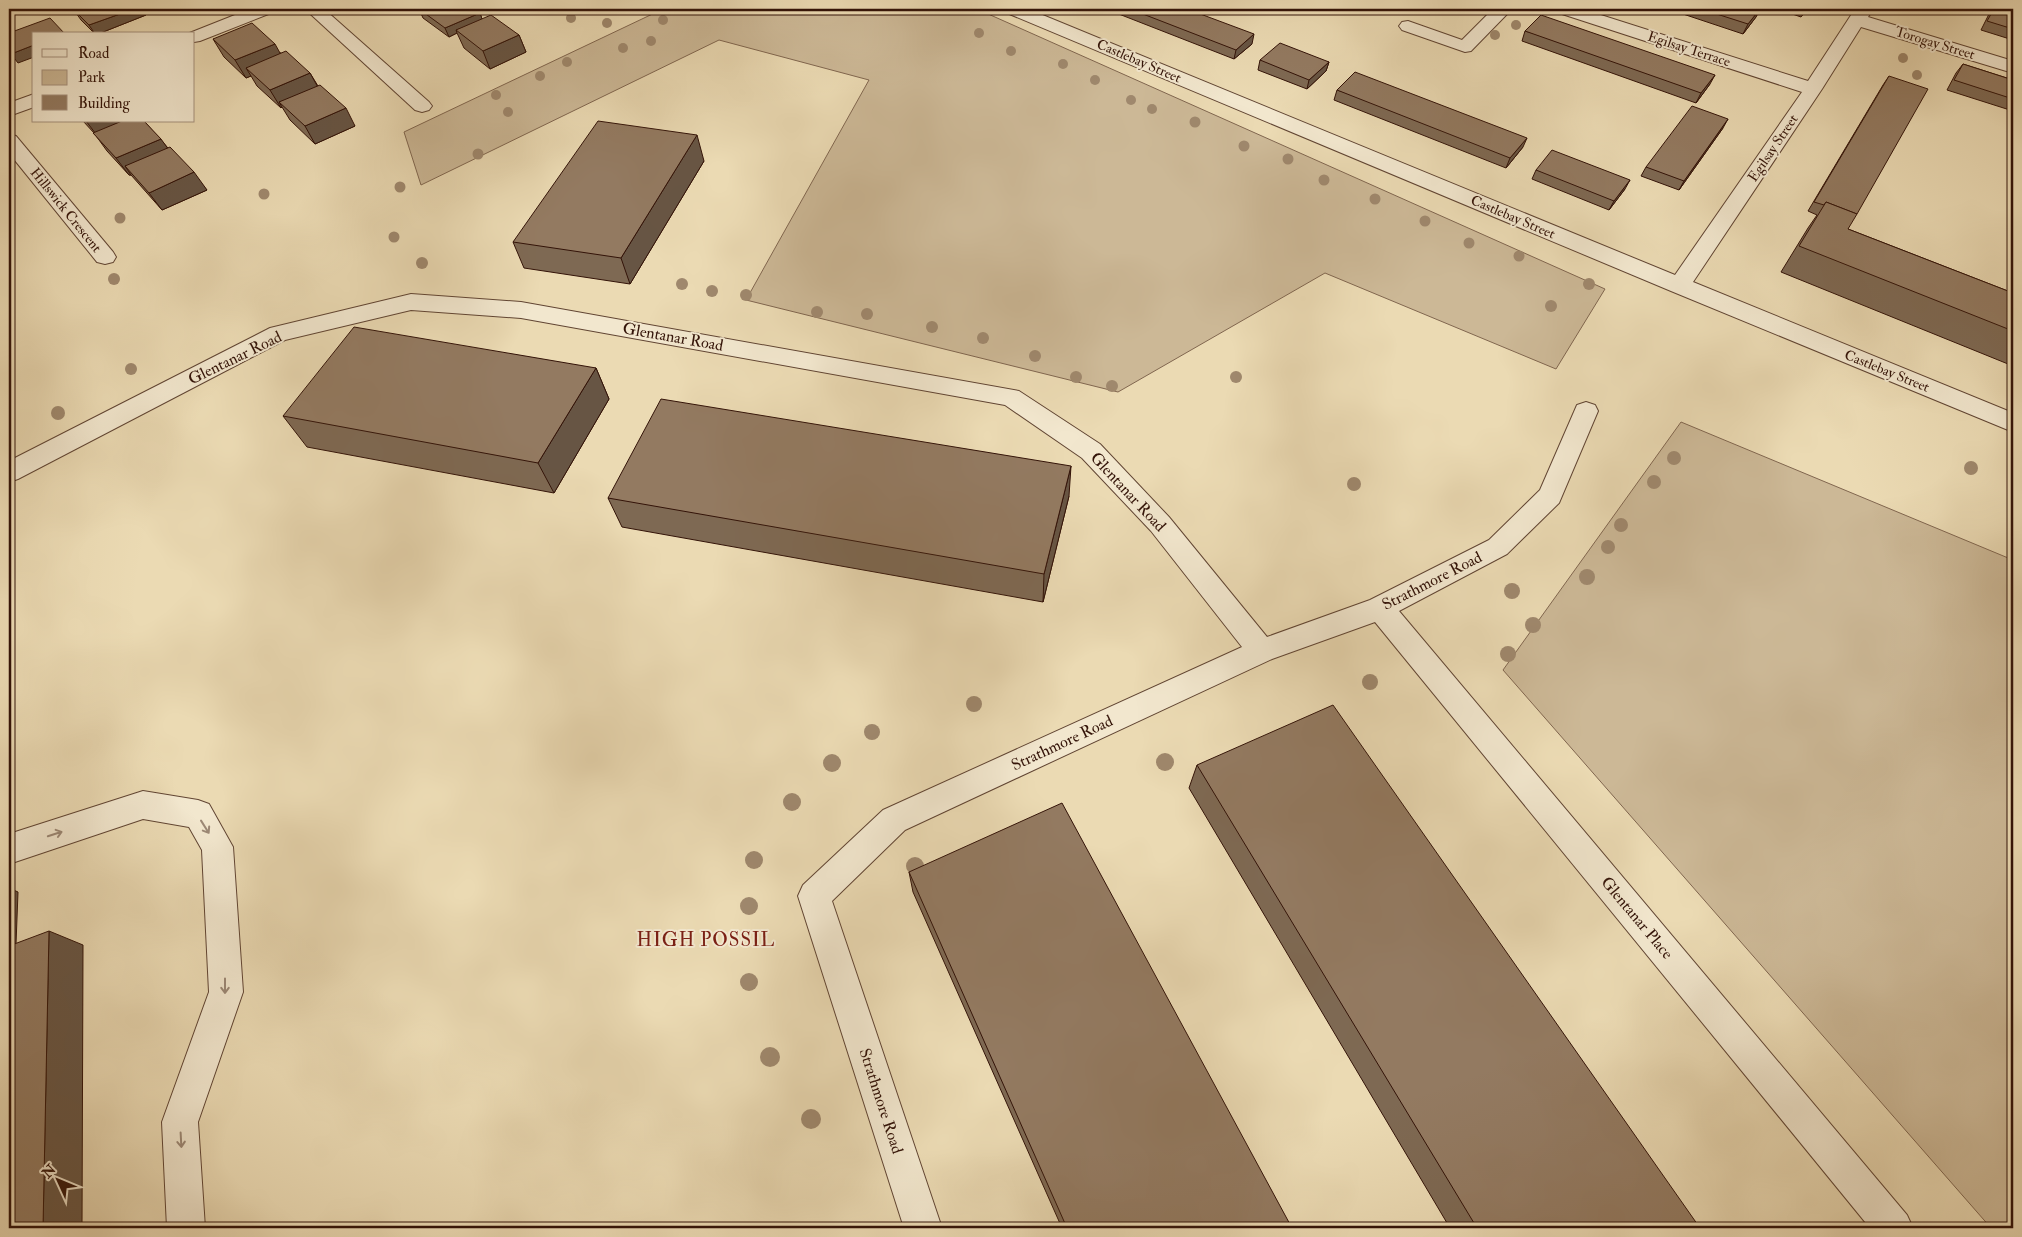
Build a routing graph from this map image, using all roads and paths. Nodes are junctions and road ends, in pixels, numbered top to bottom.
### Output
1 (264, 9) edge
2 (314, 9) edge
3 (1013, 9) edge
4 (1503, 9) edge
5 (1565, 9) edge
6 (1860, 14) edge
7 (1408, 26) dead end
8 (195, 37) edge
9 (2013, 67) edge
10 (1813, 90) junction
11 (32, 101) edge
12 (422, 106) dead end
13 (9, 110) edge
14 (9, 140) edge
15 (105, 257) dead end
16 (1679, 286) junction
17 (1586, 411) dead end
18 (2013, 423) edge
19 (9, 472) edge
20 (1380, 608) junction
21 (1262, 652) junction
22 (9, 849) edge
23 (186, 1228) edge
24 (923, 1228) edge
25 (1894, 1228) edge

1 - 8 street
2 - 12 street
3 - 16 street, Castlebay Street
4 - 7 street
5 - 10 street, Egilsay Terrace
6 - 9 street, Torogay Street
6 - 10 street, Egilsay Street
10 - 16 street, Egilsay Street
11 - 13 street
14 - 15 street, Hillswick Crescent
16 - 18 street, Castlebay Street
17 - 20 street, Strathmore Road
19 - 21 street, Glentanar Road
20 - 21 street, Strathmore Road
20 - 25 street, Glentanar Place
21 - 24 street, Strathmore Road
22 -> 23 street

